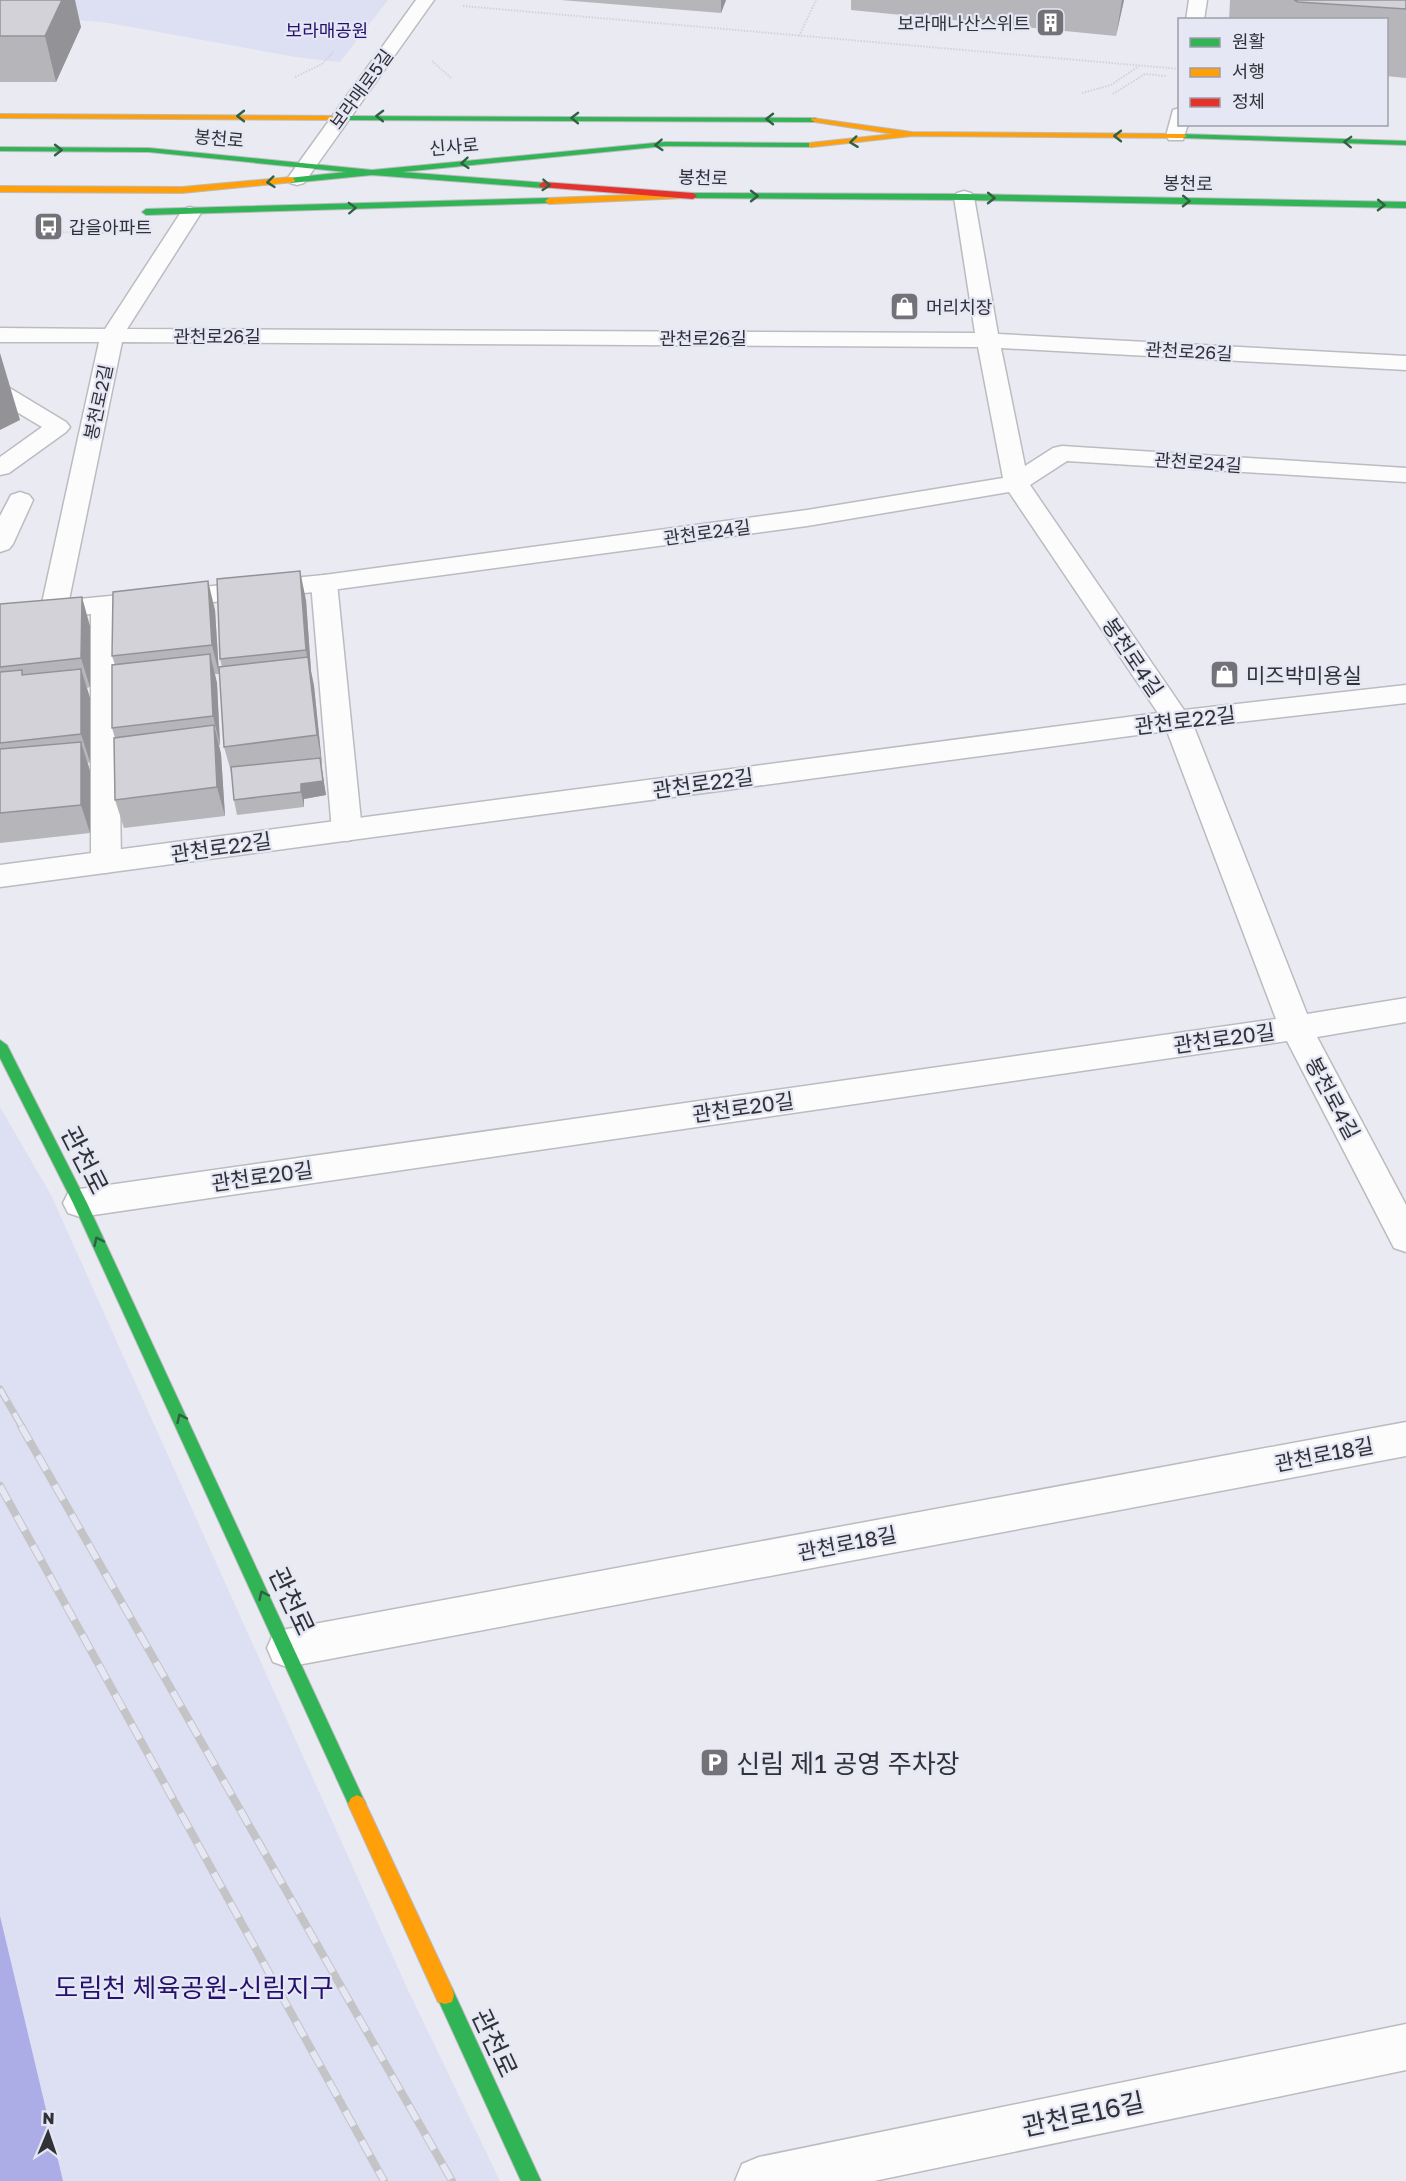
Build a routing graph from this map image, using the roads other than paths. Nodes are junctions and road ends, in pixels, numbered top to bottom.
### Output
1 (425, 0) edge
2 (1198, 0) edge
3 (1195, 18) edge
4 (0, 116) edge
5 (341, 116) junction
6 (1178, 121) edge
7 (912, 135) junction
8 (1176, 136) junction
9 (1406, 144) edge
10 (0, 149) edge
11 (301, 172) junction
12 (370, 172) junction
13 (0, 189) edge
14 (695, 196) junction
15 (964, 197) junction
16 (1406, 205) edge
17 (131, 212) dead end
18 (189, 213) junction
19 (0, 335) edge
20 (112, 335) junction
21 (988, 340) junction
22 (1406, 363) edge
23 (0, 392) edge
24 (0, 468) edge
25 (1406, 475) edge
26 (1016, 483) junction
27 (20, 500) dead end
28 (0, 544) edge
29 (324, 583) junction
30 (104, 606) junction
31 (54, 610) junction
32 (0, 615) edge
33 (1406, 694) edge
34 (1177, 720) junction
35 (346, 831) junction
36 (106, 862) junction
37 (0, 876) edge
38 (1406, 1010) edge
39 (1296, 1028) junction
40 (0, 1045) edge
41 (80, 1203) junction
42 (1406, 1238) edge
43 (1406, 1439) edge
44 (288, 1648) junction
45 (1406, 2048) edge
46 (531, 2181) edge
47 (759, 2181) edge

1 - 5 street, 보라매로5길
2 - 3 street
5 -> 4 main road, 봉천로
7 -> 5 main road, 봉천로
5 - 11 street, 보라매로5길
6 - 8 street
8 -> 7 main road, 봉천로
7 -> 12 main road, 신사로
9 -> 8 main road, 봉천로
10 -> 11 main road, 봉천로
11 - 12 main road, 봉천로
11 -> 13 main road
12 -> 14 main road, 봉천로
14 -> 15 main road, 봉천로
18 -> 14 main road
15 -> 16 main road, 봉천로
15 - 21 street, 봉천로4길
17 - 18 main road
18 - 20 street, 봉천로2길
19 - 20 street, 관천로26길
20 - 21 street, 관천로26길
20 - 31 street, 봉천로2길
21 - 22 street, 관천로26길
21 - 26 street, 봉천로4길
23 - 24 street
25 - 26 street, 관천로24길
26 - 29 street, 관천로24길
26 - 34 street, 봉천로4길
27 - 28 street
29 - 30 street, 관천로24길
29 - 35 street
30 - 31 street, 관천로24길
30 - 36 street
31 - 32 street, 관천로24길
33 - 34 street, 관천로22길
34 - 35 street, 관천로22길
34 - 39 street, 봉천로4길
35 - 36 street, 관천로22길
36 - 37 street, 관천로22길
38 - 39 street, 관천로20길
39 - 41 street, 관천로20길
39 - 42 street, 봉천로4길
40 - 41 main road, 관천로
44 -> 41 main road, 관천로
43 - 44 street, 관천로18길
44 - 46 main road, 관천로
45 - 47 street, 관천로16길

